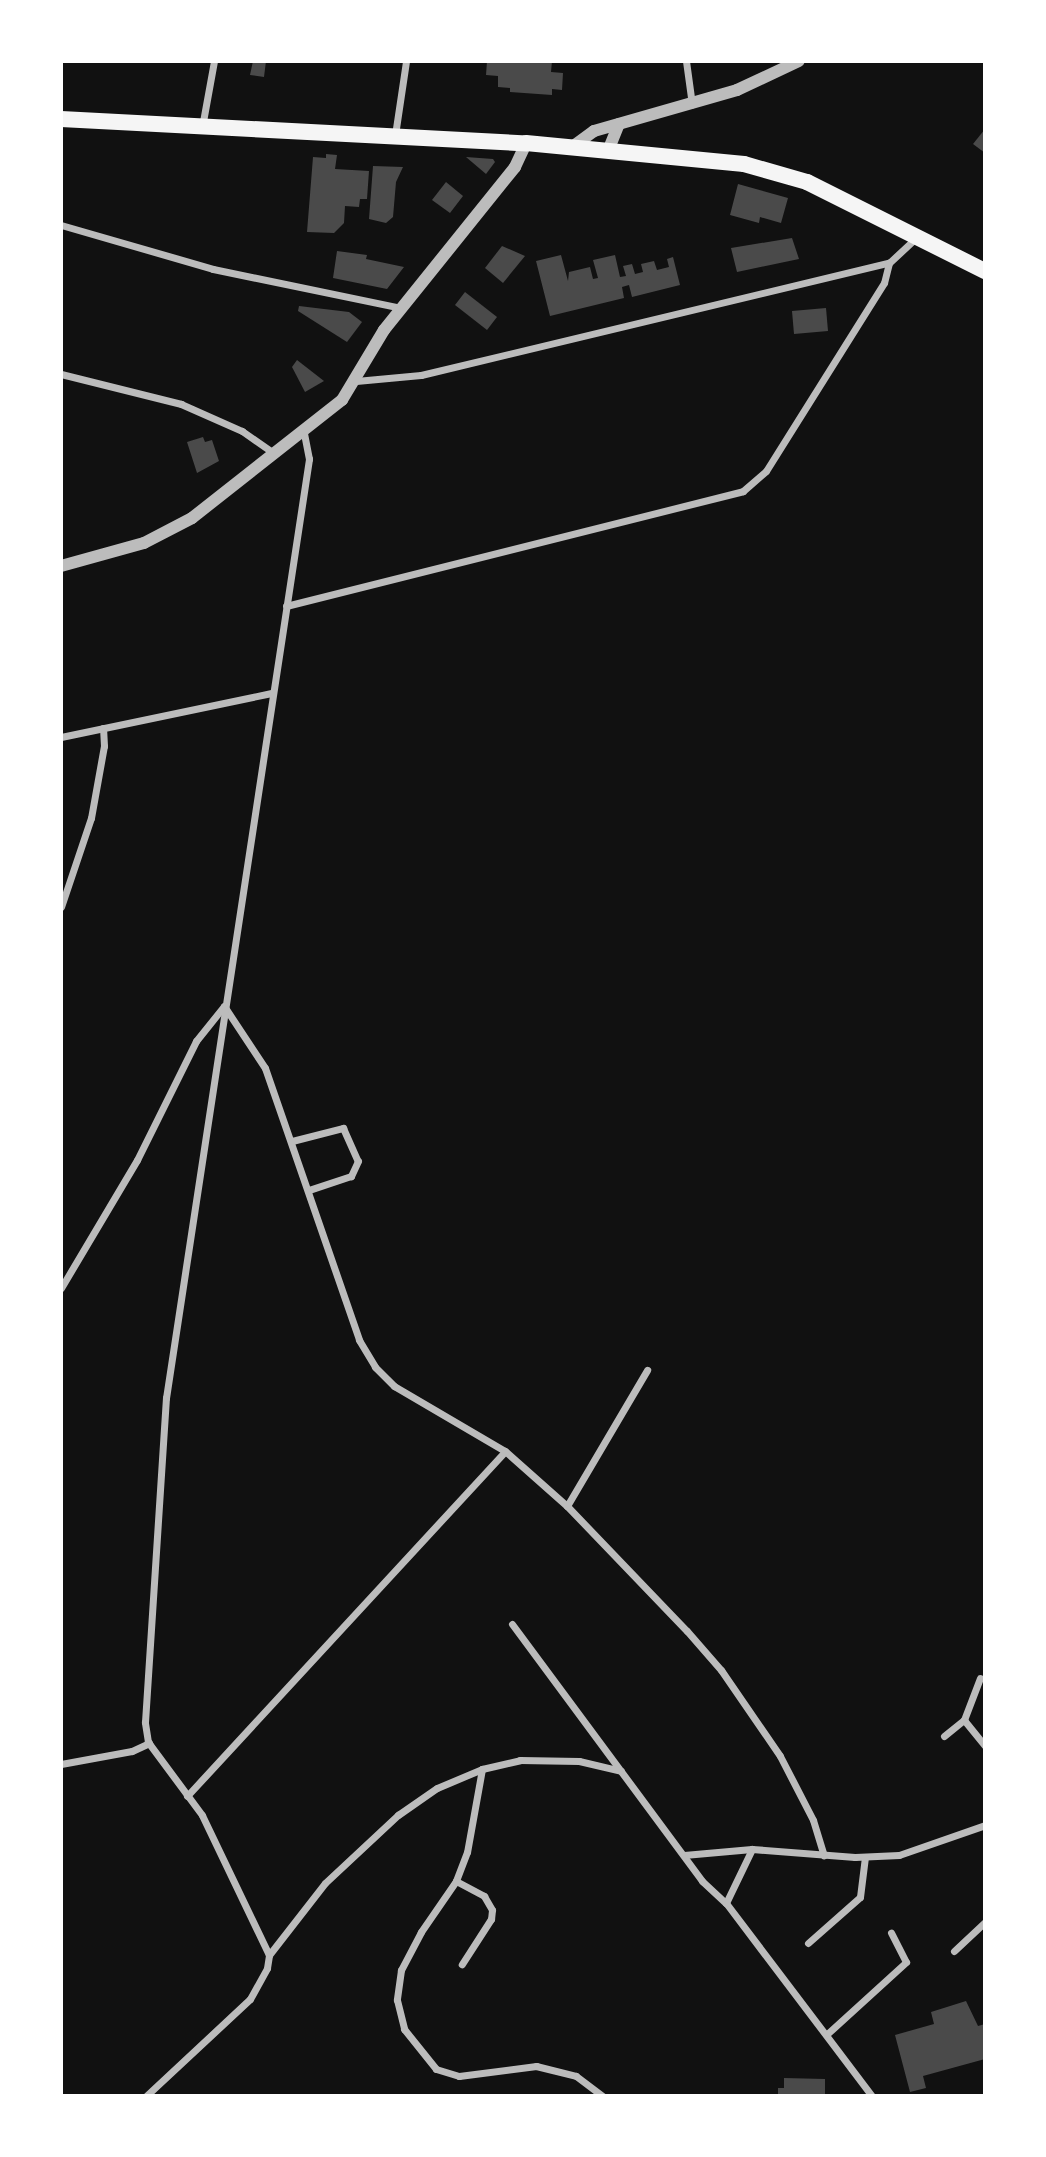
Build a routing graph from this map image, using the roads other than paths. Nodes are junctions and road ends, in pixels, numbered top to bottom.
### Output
1 (214, 61) edge
2 (406, 61) edge
3 (685, 61) edge
4 (799, 61) edge
5 (692, 105) junction
6 (61, 120) edge
7 (619, 124) junction
8 (202, 127) junction
9 (394, 136) junction
10 (526, 143) junction
11 (572, 147) junction
12 (608, 151) junction
13 (61, 225) edge
14 (918, 236) junction
15 (889, 263) junction
16 (985, 271) edge
17 (403, 308) junction
18 (61, 374) edge
19 (356, 381) junction
20 (304, 433) junction
21 (275, 454) junction
22 (61, 566) edge
23 (286, 606) junction
24 (271, 693) junction
25 (103, 728) junction
26 (61, 737) edge
27 (61, 907) edge
28 (223, 1006) junction
29 (292, 1141) junction
30 (309, 1190) junction
31 (61, 1288) edge
32 (647, 1370) dead end
33 (505, 1451) junction
34 (566, 1506) junction
35 (512, 1624) dead end
36 (980, 1678) dead end
37 (964, 1720) junction
38 (944, 1736) dead end
39 (149, 1743) junction
40 (985, 1746) edge
41 (61, 1764) edge
42 (482, 1769) junction
43 (621, 1772) junction
44 (187, 1796) junction
45 (985, 1825) edge
46 (752, 1849) junction
47 (684, 1855) junction
48 (824, 1855) junction
49 (865, 1857) junction
50 (456, 1881) junction
51 (726, 1903) junction
52 (985, 1922) edge
53 (891, 1933) dead end
54 (808, 1943) dead end
55 (954, 1951) dead end
56 (269, 1955) junction
57 (462, 1965) dead end
58 (827, 2034) junction
59 (146, 2096) edge
60 (603, 2096) edge
61 (872, 2096) edge

1 - 8 street
2 - 9 street
3 - 5 street
4 - 5 street
5 - 7 street
6 - 8 main road
7 - 11 street
7 - 12 street
8 - 9 main road
9 - 10 main road
10 - 11 main road
10 - 17 street
11 - 12 main road
12 - 14 main road
13 - 17 street
14 - 15 street
14 - 16 main road
15 - 19 street
15 - 23 street
17 - 19 street
18 - 21 street
19 - 20 street
20 - 21 street
20 - 23 street
21 - 22 street
23 - 24 street
24 - 25 street
24 - 28 street
25 - 26 street
25 - 27 street
28 - 29 street
28 - 31 street
28 - 39 street
29 - 30 street
29 - 30 street
30 - 33 street
32 - 34 street
33 - 34 street
33 - 44 street
34 - 48 street
35 - 43 street
36 - 37 street
37 - 38 street
37 - 40 street
39 - 41 street
39 - 44 street
42 - 43 street
42 - 50 street
42 - 56 street
43 - 47 street
44 - 56 street
45 - 49 street
46 - 47 street
46 - 48 street
46 - 51 street
47 - 51 street
48 - 49 street
49 - 54 street
50 - 57 street
50 - 60 street
51 - 58 street
52 - 55 street
53 - 58 street
56 - 59 street
58 - 61 street

